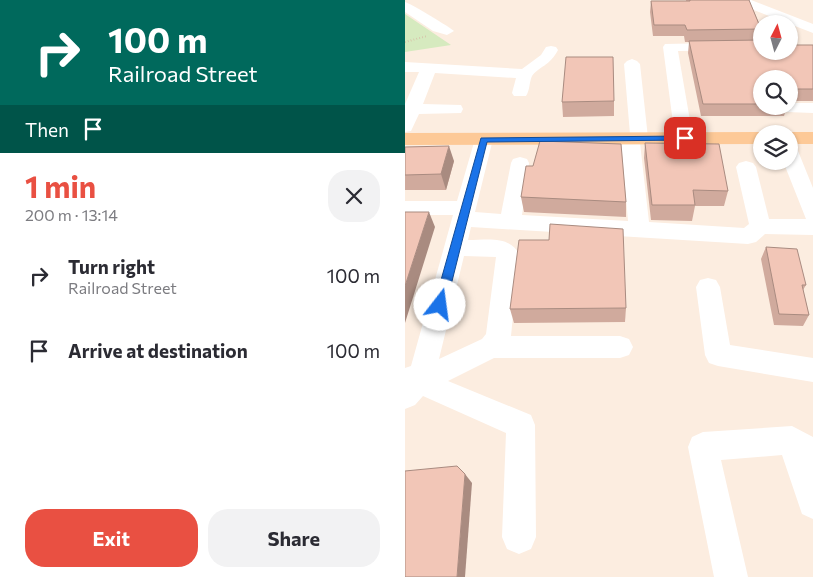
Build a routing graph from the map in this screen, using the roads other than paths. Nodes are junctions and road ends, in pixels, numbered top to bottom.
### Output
1 (740, 0) edge
2 (405, 6) edge
3 (808, 14) dead end
4 (777, 15) edge
5 (798, 20) edge
6 (798, 23) edge
7 (813, 29) edge
8 (447, 31) dead end
9 (753, 46) edge
10 (551, 50) dead end
11 (632, 64) dead end
12 (405, 67) edge
13 (429, 68) junction
14 (525, 74) junction
15 (521, 93) dead end
16 (798, 108) edge
17 (813, 108) edge
18 (409, 109) edge
19 (455, 109) dead end
20 (405, 127) edge
21 (635, 138) junction
22 (685, 138) junction
23 (753, 138) edge
24 (798, 138) edge
25 (813, 138) edge
26 (484, 139) junction
27 (405, 140) edge
28 (521, 163) dead end
29 (746, 167) dead end
30 (796, 170) edge
31 (405, 208) edge
32 (464, 213) junction
33 (813, 214) edge
34 (510, 221) junction
35 (761, 226) junction
36 (813, 227) edge
37 (639, 229) junction
38 (455, 248) junction
39 (708, 287) dead end
40 (491, 347) junction
41 (620, 347) dead end
42 (813, 370) edge
43 (410, 384) edge
44 (803, 447) edge
45 (813, 503) edge
46 (519, 537) dead end
47 (731, 577) edge

1 - 4 street
2 - 8 street
3 - 5 street
6 - 7 street
9 - 22 street
10 - 14 street
11 - 21 street
12 - 13 street
13 - 14 street
13 - 18 street
14 - 15 street
16 - 17 street
18 - 19 street
18 - 20 street
21 - 22 main road
21 - 26 main road
21 - 37 street
22 - 23 main road
24 - 25 main road
26 - 27 main road
26 - 32 street
28 - 34 street
29 - 35 street
30 - 33 street
31 - 32 street
32 - 34 street
32 - 38 street
34 - 37 street
35 - 36 street
35 - 37 street
38 - 40 street
38 - 43 street
39 - 42 street
40 - 41 street
40 - 43 street
43 - 46 street
44 - 45 street
44 - 47 street

